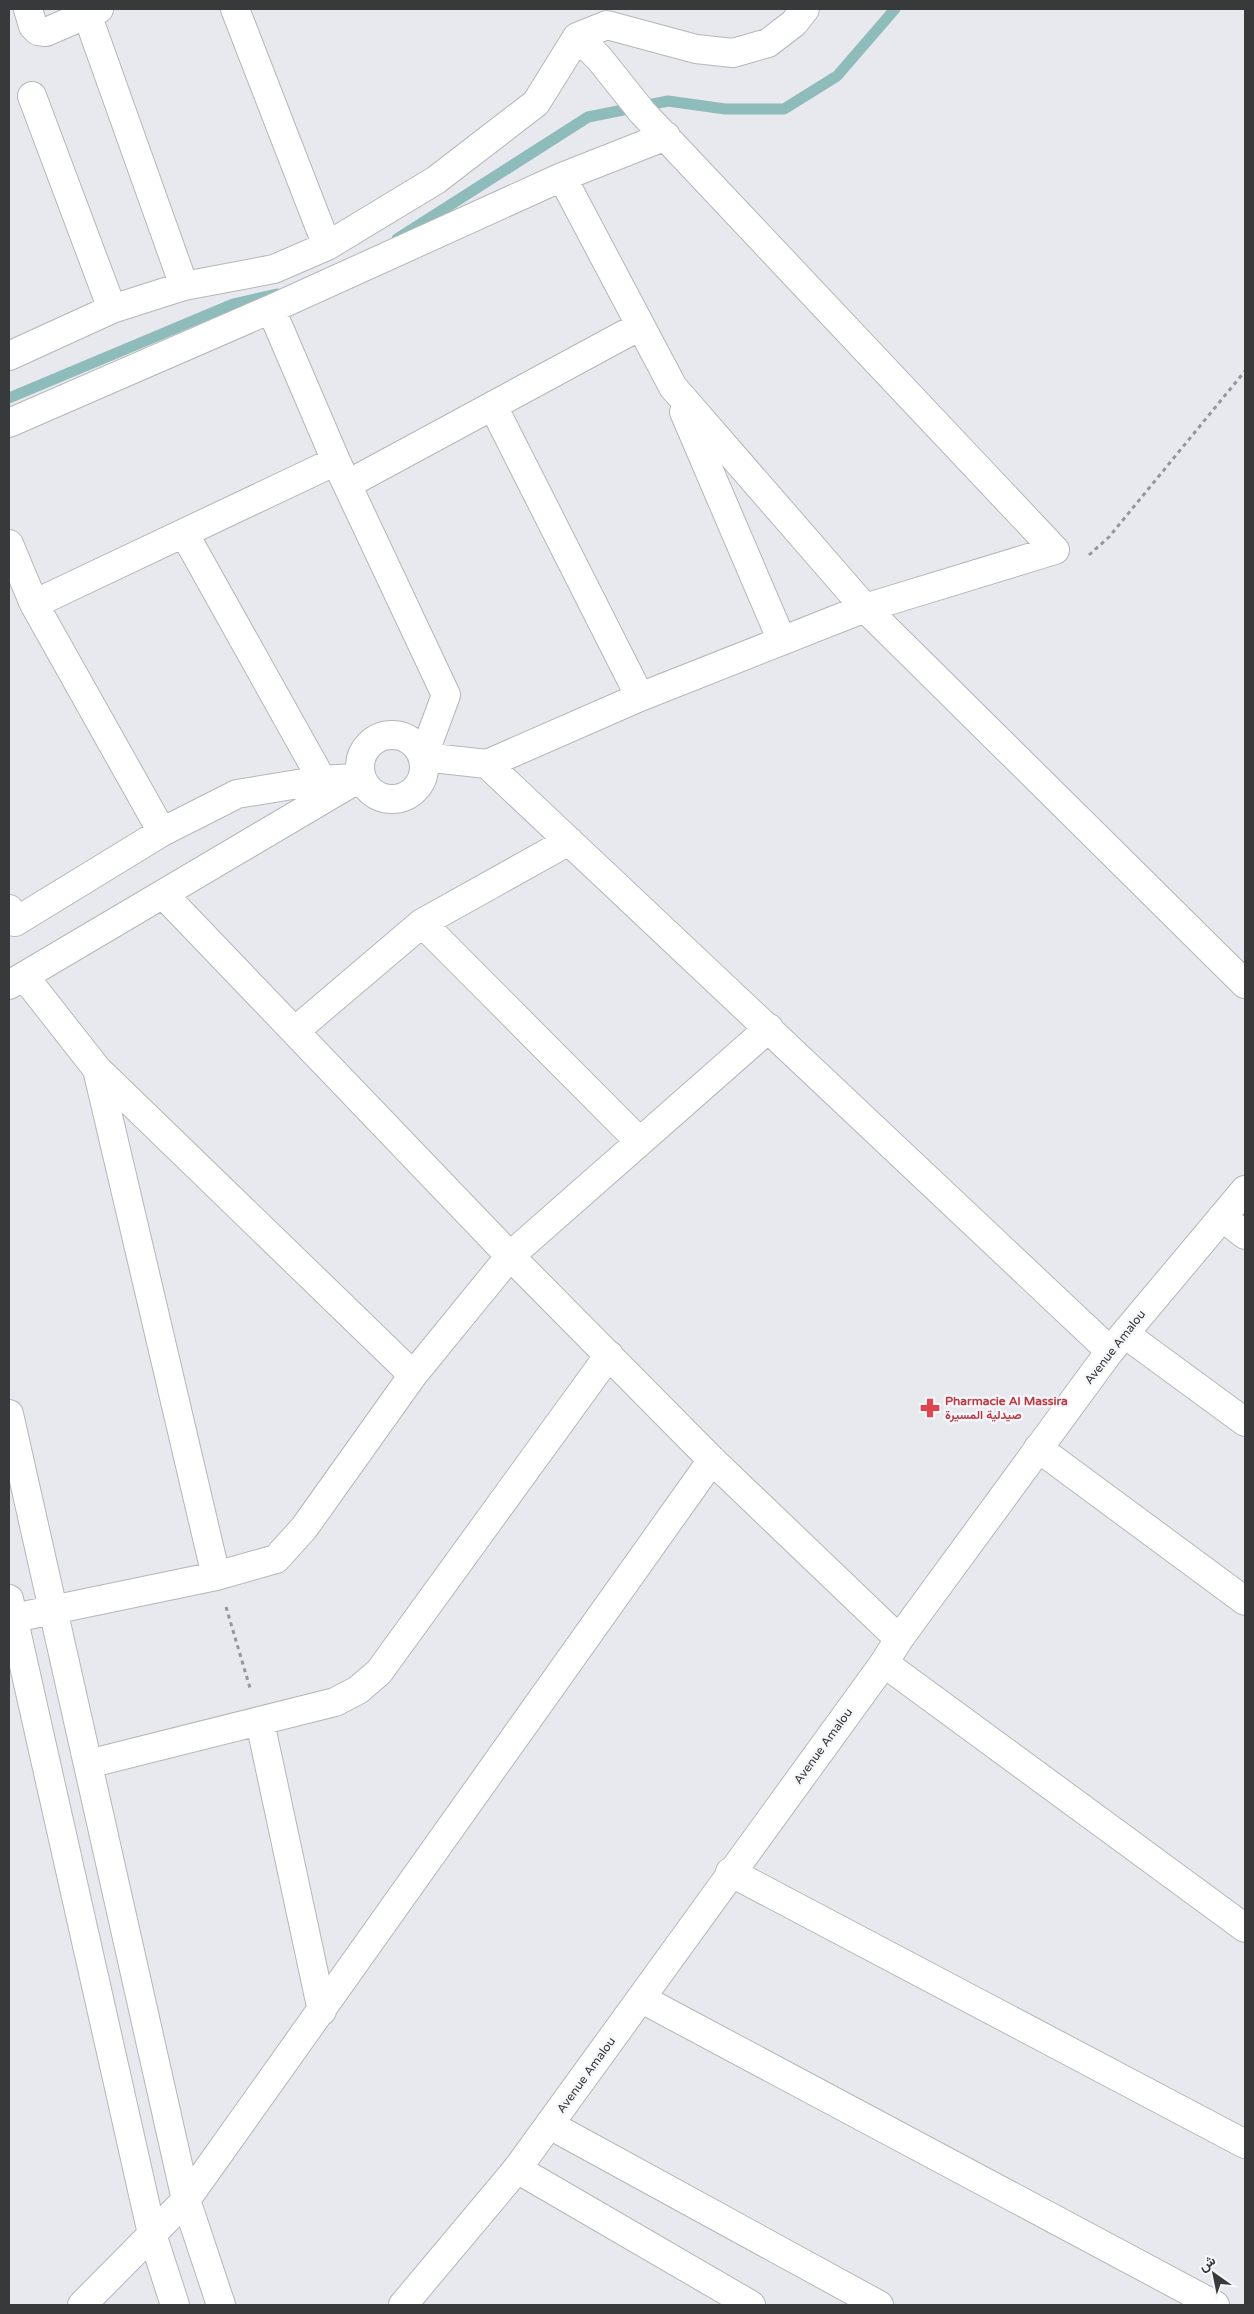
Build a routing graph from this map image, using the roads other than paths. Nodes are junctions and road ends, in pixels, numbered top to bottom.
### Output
1 (28, 9) edge
2 (235, 9) edge
3 (805, 9) edge
4 (93, 11) edge
5 (600, 17) edge
6 (577, 37) junction
7 (32, 96) dead end
8 (666, 136) junction
9 (562, 177) junction
10 (327, 246) junction
11 (184, 286) junction
12 (112, 309) junction
13 (271, 309) junction
14 (640, 326) junction
15 (9, 356) edge
16 (673, 387) junction
17 (492, 406) junction
18 (9, 423) edge
19 (342, 472) junction
20 (184, 533) junction
21 (9, 544) edge
22 (34, 604) junction
23 (864, 608) junction
24 (782, 641) junction
25 (640, 697) junction
26 (423, 757) junction
27 (487, 764) junction
28 (361, 777) junction
29 (322, 780) junction
30 (162, 832) junction
31 (569, 841) junction
32 (163, 894) junction
33 (9, 909) edge
34 (422, 923) junction
35 (16, 981) edge
36 (1245, 984) edge
37 (769, 1028) junction
38 (295, 1031) junction
39 (97, 1070) junction
40 (639, 1141) junction
41 (1245, 1190) edge
42 (1222, 1217) junction
43 (1245, 1235) edge
44 (510, 1256) junction
45 (1118, 1343) junction
46 (609, 1355) junction
47 (413, 1375) junction
48 (9, 1414) edge
49 (1245, 1422) edge
50 (1038, 1448) junction
51 (712, 1460) junction
52 (216, 1576) junction
53 (1245, 1601) edge
54 (53, 1609) junction
55 (10, 1612) edge
56 (899, 1638) junction
57 (884, 1663) junction
58 (260, 1722) junction
59 (88, 1764) junction
60 (730, 1872) junction
61 (1245, 1928) edge
62 (642, 1999) junction
63 (322, 2011) junction
64 (550, 2125) junction
65 (1245, 2144) edge
66 (517, 2169) junction
67 (186, 2200) junction
68 (152, 2234) junction
69 (82, 2305) edge
70 (175, 2305) edge
71 (221, 2305) edge
72 (404, 2305) edge
73 (751, 2305) edge
74 (880, 2305) edge
75 (1215, 2305) edge

1 - 4 street
2 - 10 street
3 - 5 street
4 - 11 street
5 - 6 street
6 - 8 street
6 - 10 street
7 - 12 street
8 - 9 street
8 - 23 street
9 - 13 street
9 - 14 street
10 - 11 street
11 - 12 street
12 - 15 street
13 - 18 street
13 - 19 street
14 - 16 street
14 - 17 street
16 - 23 street
16 - 24 street
17 - 19 street
17 - 25 street
19 - 20 street
19 - 26 street
20 - 22 street
20 - 29 street
21 - 22 street
22 - 30 street
23 - 24 street
23 - 36 street
24 - 25 street
25 - 27 street
26 - 27 street
26 - 28 street
26 - 28 street
27 - 31 street
28 - 29 street
28 - 32 street
29 - 30 street
30 - 33 street
31 - 34 street
31 - 37 street
32 - 35 street
32 - 38 street
34 - 38 street
34 - 40 street
35 - 39 street
37 - 40 street
37 - 45 street
38 - 44 street
39 - 47 street
39 - 52 street
40 - 44 street
41 - 42 street, Avenue Amalou
42 - 43 street
42 - 45 street, Avenue Amalou
44 - 46 street
44 - 47 street
45 - 49 street
45 - 50 street, Avenue Amalou
46 - 51 street
46 - 58 street
47 - 52 street
48 - 54 street
50 - 53 street
50 - 56 street, Avenue Amalou
51 - 56 street
51 - 63 street
52 - 54 street
54 - 55 street
54 - 59 street
55 - 68 street
56 - 57 street, Avenue Amalou
57 - 60 street, Avenue Amalou
57 - 61 street
58 - 59 street
58 - 63 street
59 - 67 street
60 - 62 street, Avenue Amalou
60 - 65 street
62 - 64 street, Avenue Amalou
62 - 75 street
63 - 67 street
64 - 66 street, Avenue Amalou
64 - 74 street
66 - 72 street, Avenue Amalou
66 - 73 street
67 - 68 street
67 - 71 street
68 - 69 street
68 - 70 street

